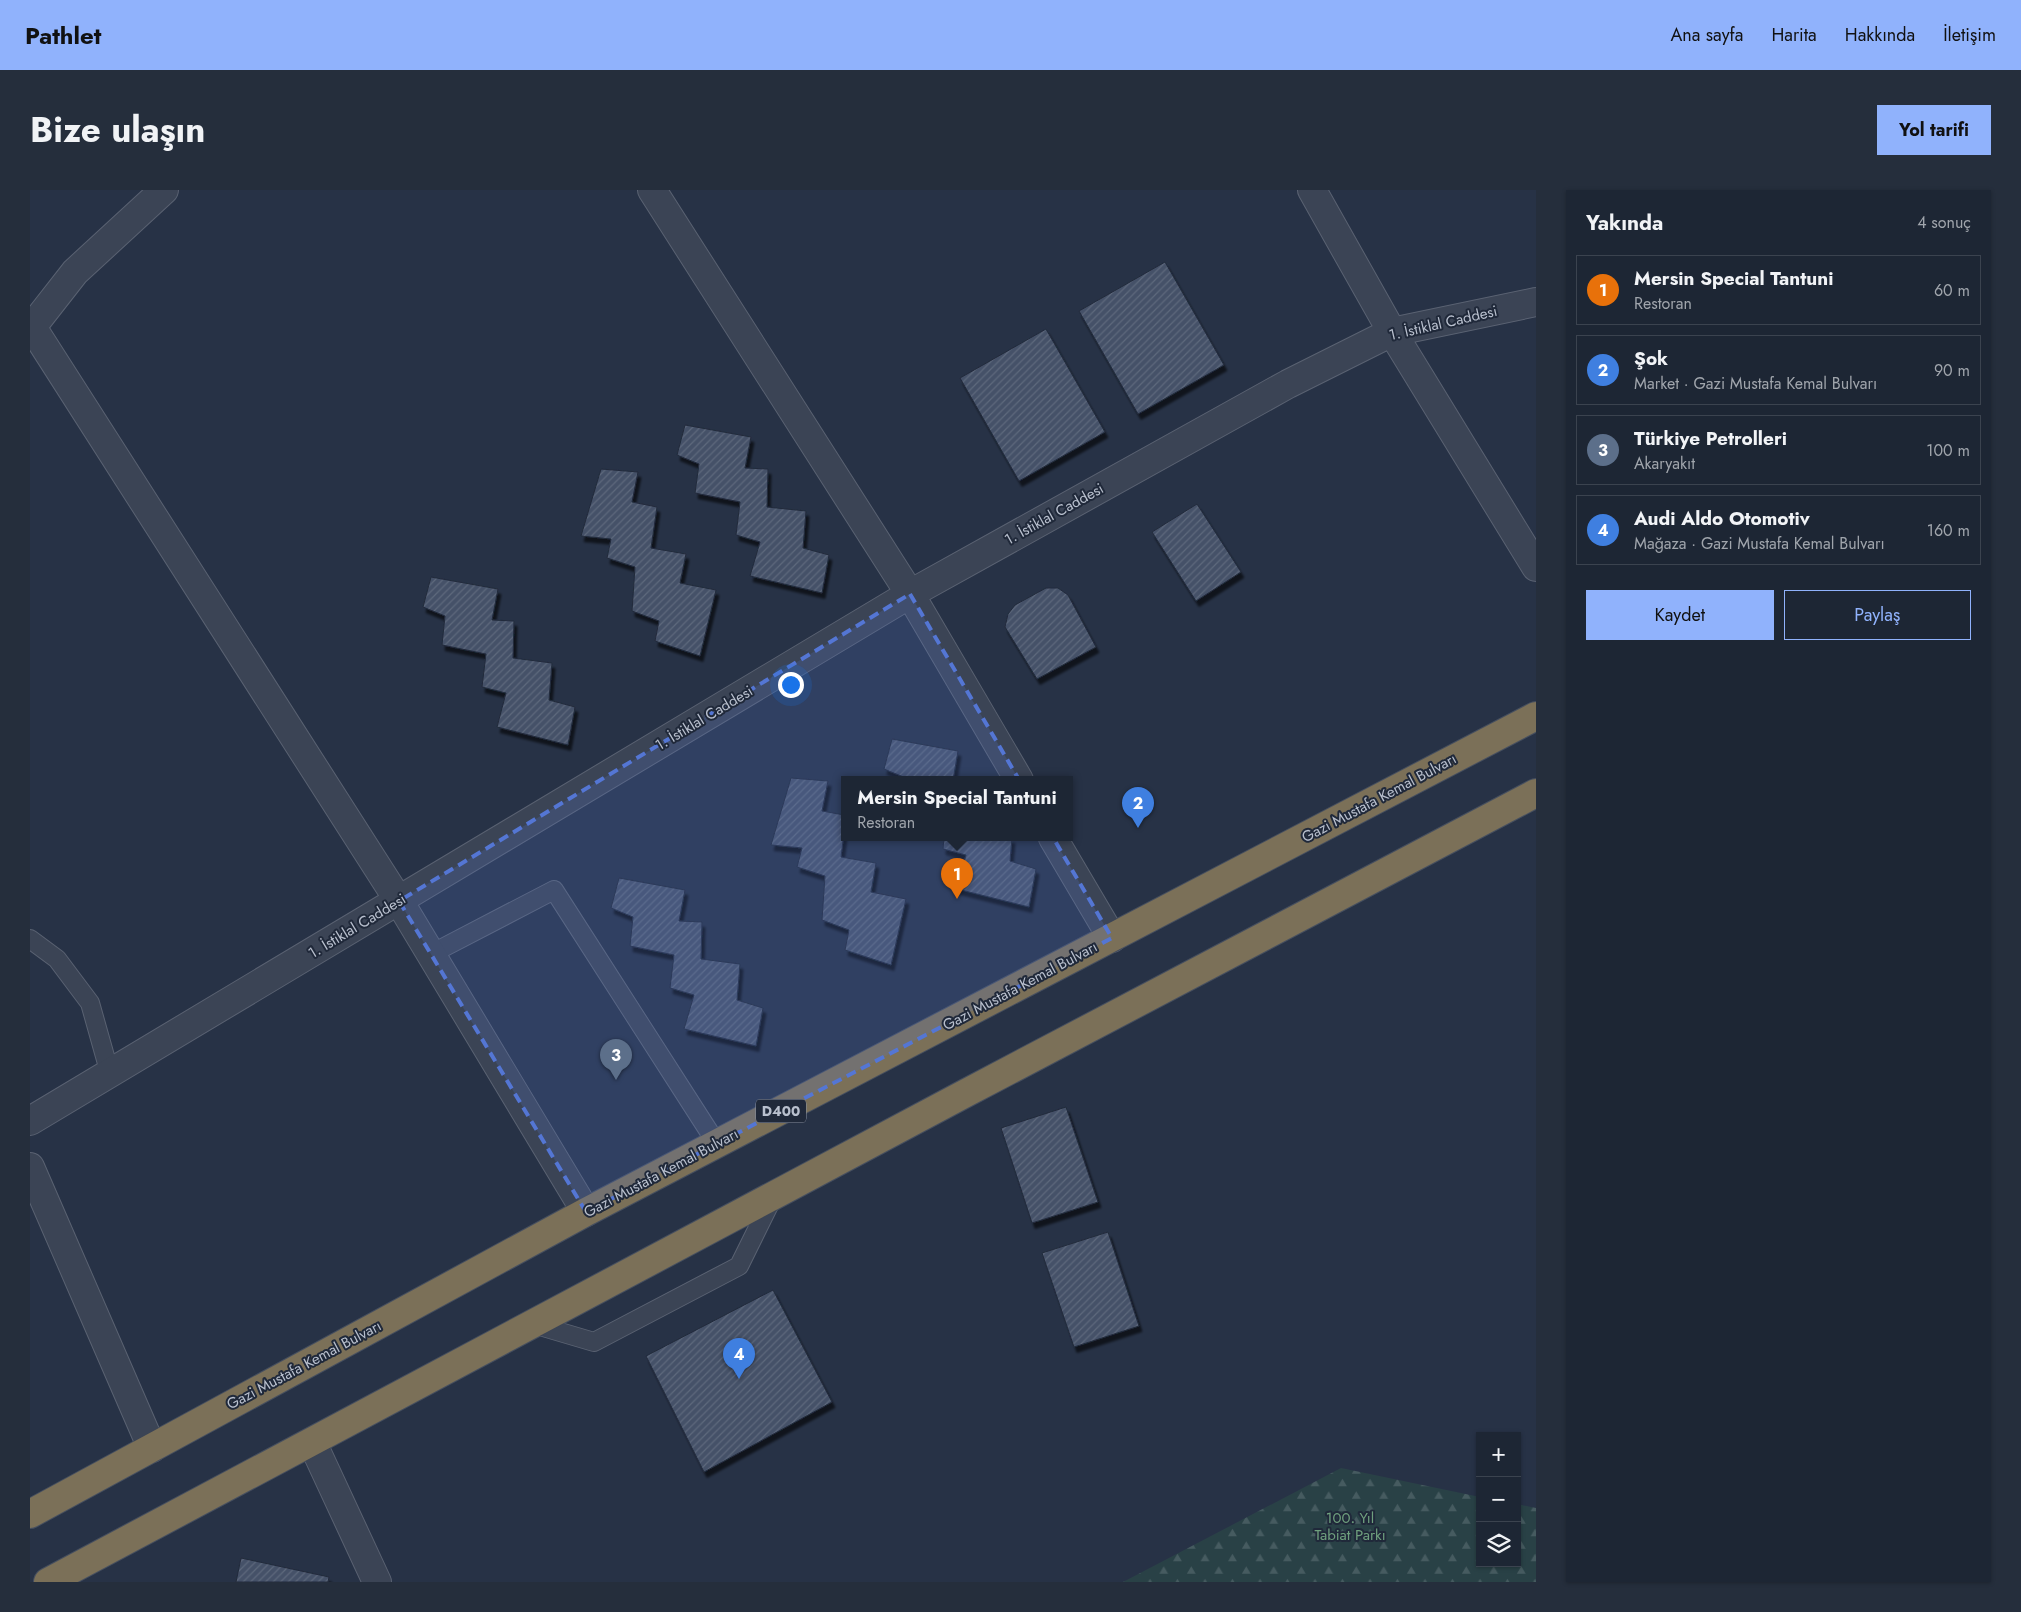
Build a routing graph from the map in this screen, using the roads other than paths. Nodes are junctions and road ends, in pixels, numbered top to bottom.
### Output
1 (164, 190) edge
2 (652, 190) edge
3 (1312, 190) edge
4 (1536, 302) edge
5 (1392, 332) junction
6 (1536, 567) edge
7 (910, 594) junction
8 (1536, 716) edge
9 (1018, 776) edge
10 (1536, 793) edge
11 (1055, 841) edge
12 (399, 901) junction
13 (1112, 938) junction
14 (30, 939) edge
15 (431, 954) junction
16 (110, 1074) junction
17 (30, 1121) edge
18 (717, 1144) junction
19 (30, 1167) edge
20 (774, 1195) junction
21 (586, 1212) junction
22 (533, 1324) junction
23 (312, 1442) junction
24 (152, 1448) junction
25 (30, 1514) edge
26 (48, 1582) edge
27 (377, 1582) edge

1 - 12 street
2 - 7 street
3 - 5 street
4 - 5 street, 1. İstiklal Caddesi
5 - 6 street
5 - 7 street, 1. İstiklal Caddesi
7 - 9 street
7 - 12 street, 1. İstiklal Caddesi
8 - 13 highway, Gazi Mustafa Kemal Bulvarı / D400
10 - 20 highway
11 - 13 street
12 - 15 street
12 - 16 street, 1. İstiklal Caddesi
13 - 18 highway, Gazi Mustafa Kemal Bulvarı / D400
14 - 16 lane
15 - 18 lane
15 - 21 street
16 - 17 street, 1. İstiklal Caddesi
18 - 21 highway, Gazi Mustafa Kemal Bulvarı / D400
19 - 24 street
20 - 22 highway
20 - 22 lane
21 - 24 highway, Gazi Mustafa Kemal Bulvarı / D400
22 - 23 highway
23 - 26 highway
23 - 27 street
24 - 25 highway, Gazi Mustafa Kemal Bulvarı / D400

